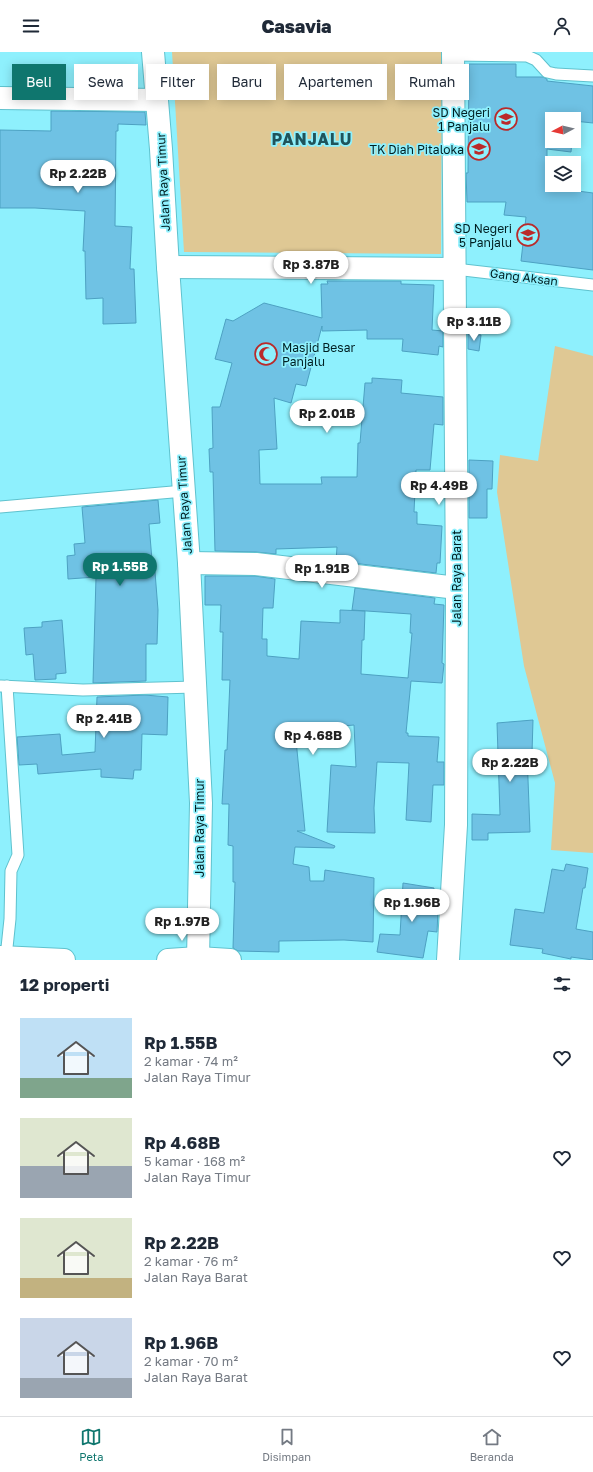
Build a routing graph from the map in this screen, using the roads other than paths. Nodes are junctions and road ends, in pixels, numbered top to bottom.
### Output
1 (153, 52) edge
2 (453, 54) edge
3 (154, 64) edge
4 (593, 76) edge
5 (0, 98) edge
6 (146, 100) edge
7 (157, 100) edge
8 (168, 267) junction
9 (455, 269) junction
10 (593, 285) edge
11 (184, 491) junction
12 (0, 507) edge
13 (189, 564) junction
14 (456, 588) junction
15 (3, 686) edge
16 (195, 687) junction
17 (3, 957) edge
18 (198, 959) edge
19 (64, 960) edge
20 (168, 960) edge
21 (230, 960) edge
22 (448, 960) edge

1 - 3 street, Jalan Raya Timur
2 - 4 lane
2 - 9 street, Jalan Raya Barat
5 - 6 street
7 - 8 street, Jalan Raya Timur
8 - 9 street
8 - 11 street, Jalan Raya Timur
9 - 10 lane, Gang Aksan
9 - 14 street, Jalan Raya Barat
11 - 12 lane
11 - 13 street, Jalan Raya Timur
13 - 14 street
13 - 16 street, Jalan Raya Timur
14 - 22 street, Jalan Raya Barat
15 - 16 lane
15 - 17 lane
16 - 18 street, Jalan Raya Timur
17 - 19 street
18 - 20 street
18 - 21 street

